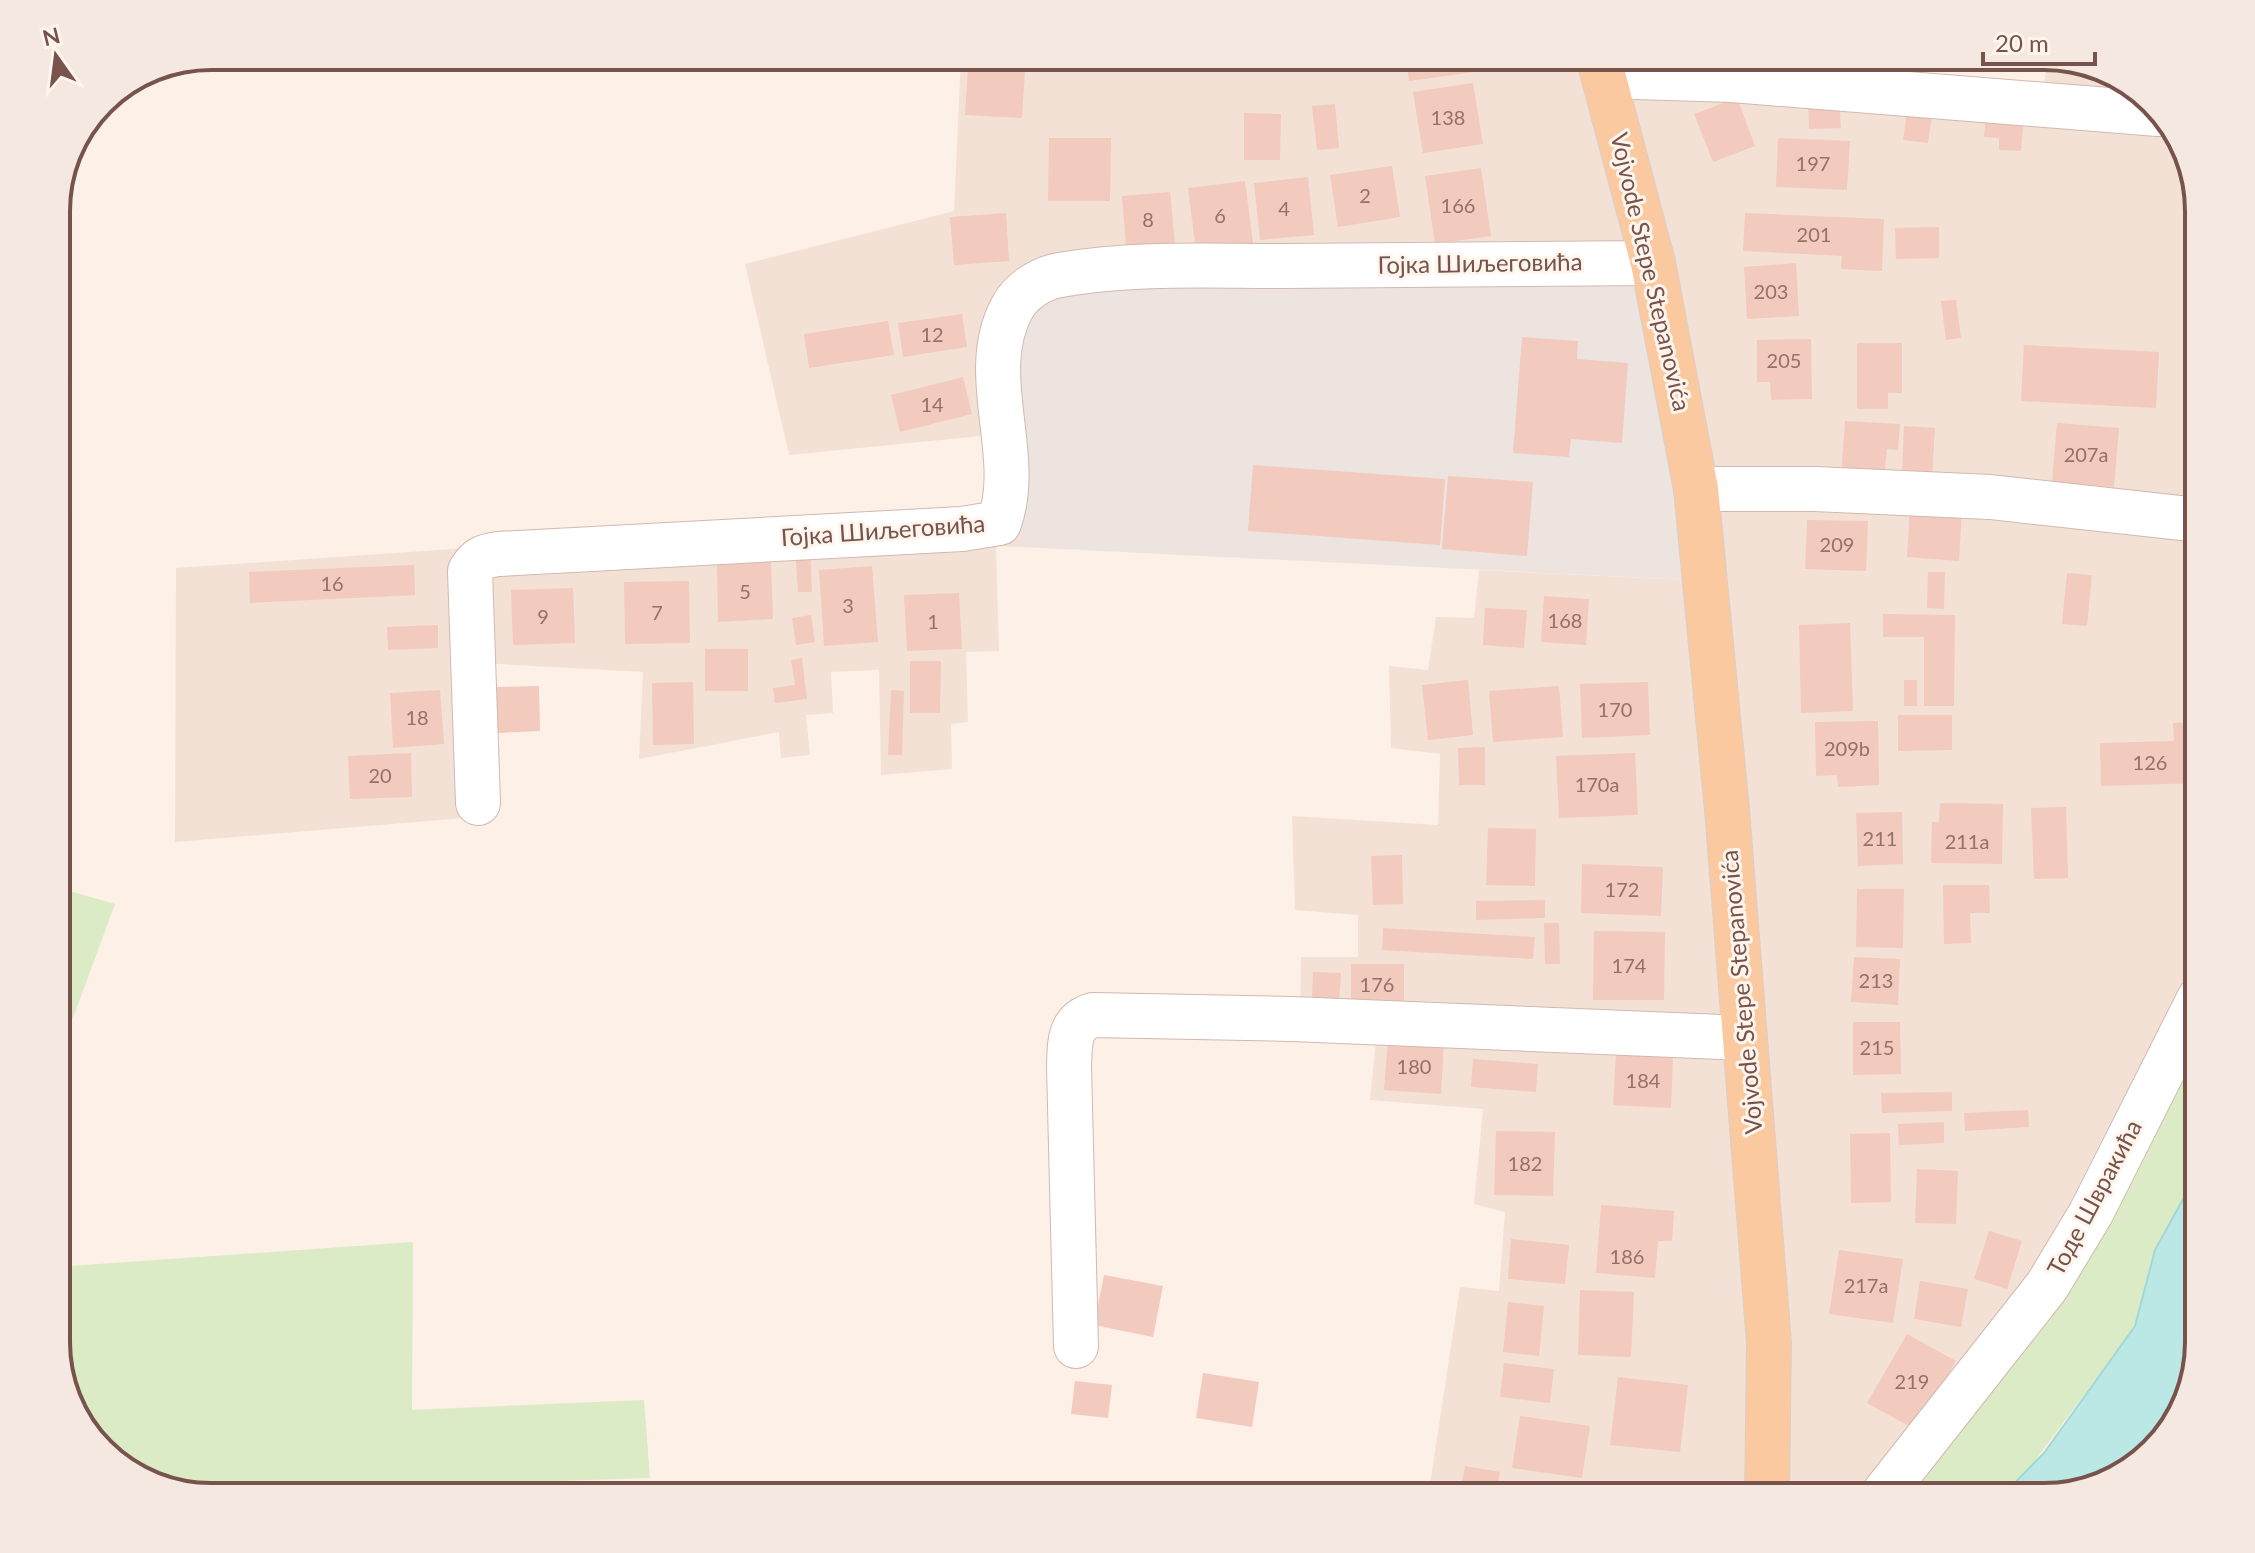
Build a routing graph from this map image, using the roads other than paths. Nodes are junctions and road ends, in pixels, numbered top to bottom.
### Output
1 (1602, 70) edge
2 (1638, 70) edge
3 (2145, 113) edge
4 (1653, 263) junction
5 (1696, 489) junction
6 (2185, 518) edge
7 (478, 803) dead end
8 (2185, 1027) edge
9 (1745, 1038) junction
10 (1076, 1346) dead end
11 (1767, 1483) edge
12 (1892, 1483) edge

1 - 4 main road, Vojvode Stepe Stepanovića
2 - 3 street
4 - 5 main road, Vojvode Stepe Stepanovića
4 - 7 street, Гојка Шиљеговића
5 - 6 street
5 - 9 main road, Vojvode Stepe Stepanovića
8 - 12 street, Тоде Швракића
9 - 10 street
9 - 11 main road, Vojvode Stepe Stepanovića

